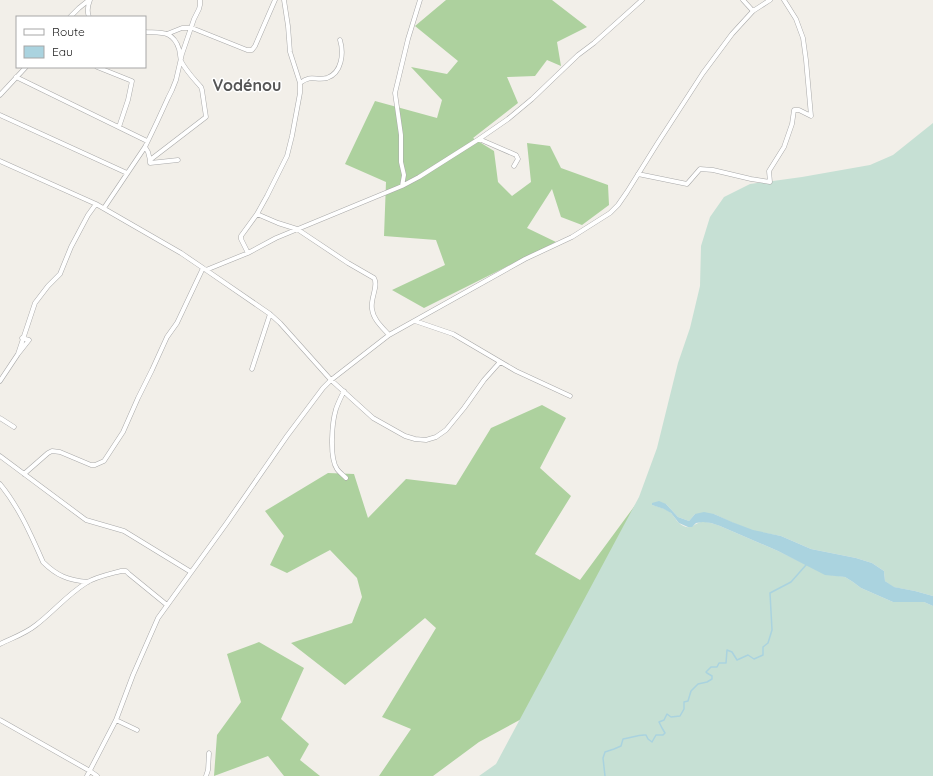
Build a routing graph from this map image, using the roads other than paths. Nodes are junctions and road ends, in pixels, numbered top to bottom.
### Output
1 (89, 0) edge
2 (200, 0) edge
3 (275, 0) edge
4 (284, 0) edge
5 (420, 0) edge
6 (642, 0) edge
7 (743, 0) edge
8 (770, 0) edge
9 (784, 0) edge
10 (753, 11) junction
11 (71, 16) edge
12 (88, 16) edge
13 (192, 28) junction
14 (146, 32) edge
15 (167, 34) junction
16 (340, 40) dead end
17 (181, 60) junction
18 (25, 68) edge
19 (100, 68) edge
20 (16, 77) junction
21 (300, 83) junction
22 (0, 95) edge
23 (0, 115) edge
24 (119, 127) junction
25 (479, 139) junction
26 (147, 141) junction
27 (145, 147) junction
28 (0, 160) edge
29 (150, 160) junction
30 (178, 160) dead end
31 (514, 166) dead end
32 (127, 173) junction
33 (638, 174) junction
34 (402, 186) junction
35 (96, 204) junction
36 (104, 208) junction
37 (257, 214) junction
38 (297, 229) junction
39 (248, 253) junction
40 (205, 269) junction
41 (270, 314) junction
42 (415, 320) junction
43 (389, 335) junction
44 (500, 362) junction
45 (252, 369) dead end
46 (331, 380) junction
47 (0, 381) edge
48 (344, 391) junction
49 (570, 396) dead end
50 (0, 418) edge
51 (14, 427) dead end
52 (0, 456) edge
53 (24, 474) junction
54 (346, 478) dead end
55 (0, 484) edge
56 (191, 572) junction
57 (88, 582) junction
58 (167, 606) junction
59 (0, 644) edge
60 (0, 720) edge
61 (116, 720) junction
62 (137, 730) dead end
63 (209, 753) dead end
64 (90, 771) junction
65 (87, 776) edge
66 (97, 776) edge
67 (206, 776) edge

1 - 11 street
1 - 12 street
2 - 13 street
3 - 13 street
4 - 21 street
5 - 34 street
6 - 25 street
7 - 10 street
8 - 10 street
9 - 33 street
10 - 33 street
13 - 15 street
13 - 17 street
14 - 15 street
15 - 17 street
16 - 21 street
17 - 26 street
17 - 29 street
18 - 20 street
19 - 24 street
20 - 22 street
20 - 24 street
21 - 37 street
23 - 32 street
24 - 26 street
25 - 31 street
25 - 34 street
26 - 27 street
27 - 29 street
27 - 32 street
28 - 35 street
29 - 30 street
32 - 36 street
33 - 42 street
34 - 38 street
35 - 36 street
35 - 47 street
36 - 40 street
37 - 38 street
37 - 39 street
38 - 39 street
38 - 43 street
39 - 40 street
40 - 41 street
40 - 53 street
41 - 45 street
41 - 46 street
42 - 43 street
42 - 44 street
43 - 46 street
44 - 48 street
44 - 49 street
46 - 48 street
46 - 56 street
48 - 54 street
50 - 51 street
52 - 53 street
53 - 56 street
55 - 57 street
56 - 58 street
57 - 58 street
57 - 59 street
58 - 61 street
60 - 64 street
61 - 62 street
61 - 64 street
63 - 67 street
64 - 65 street
64 - 66 street

